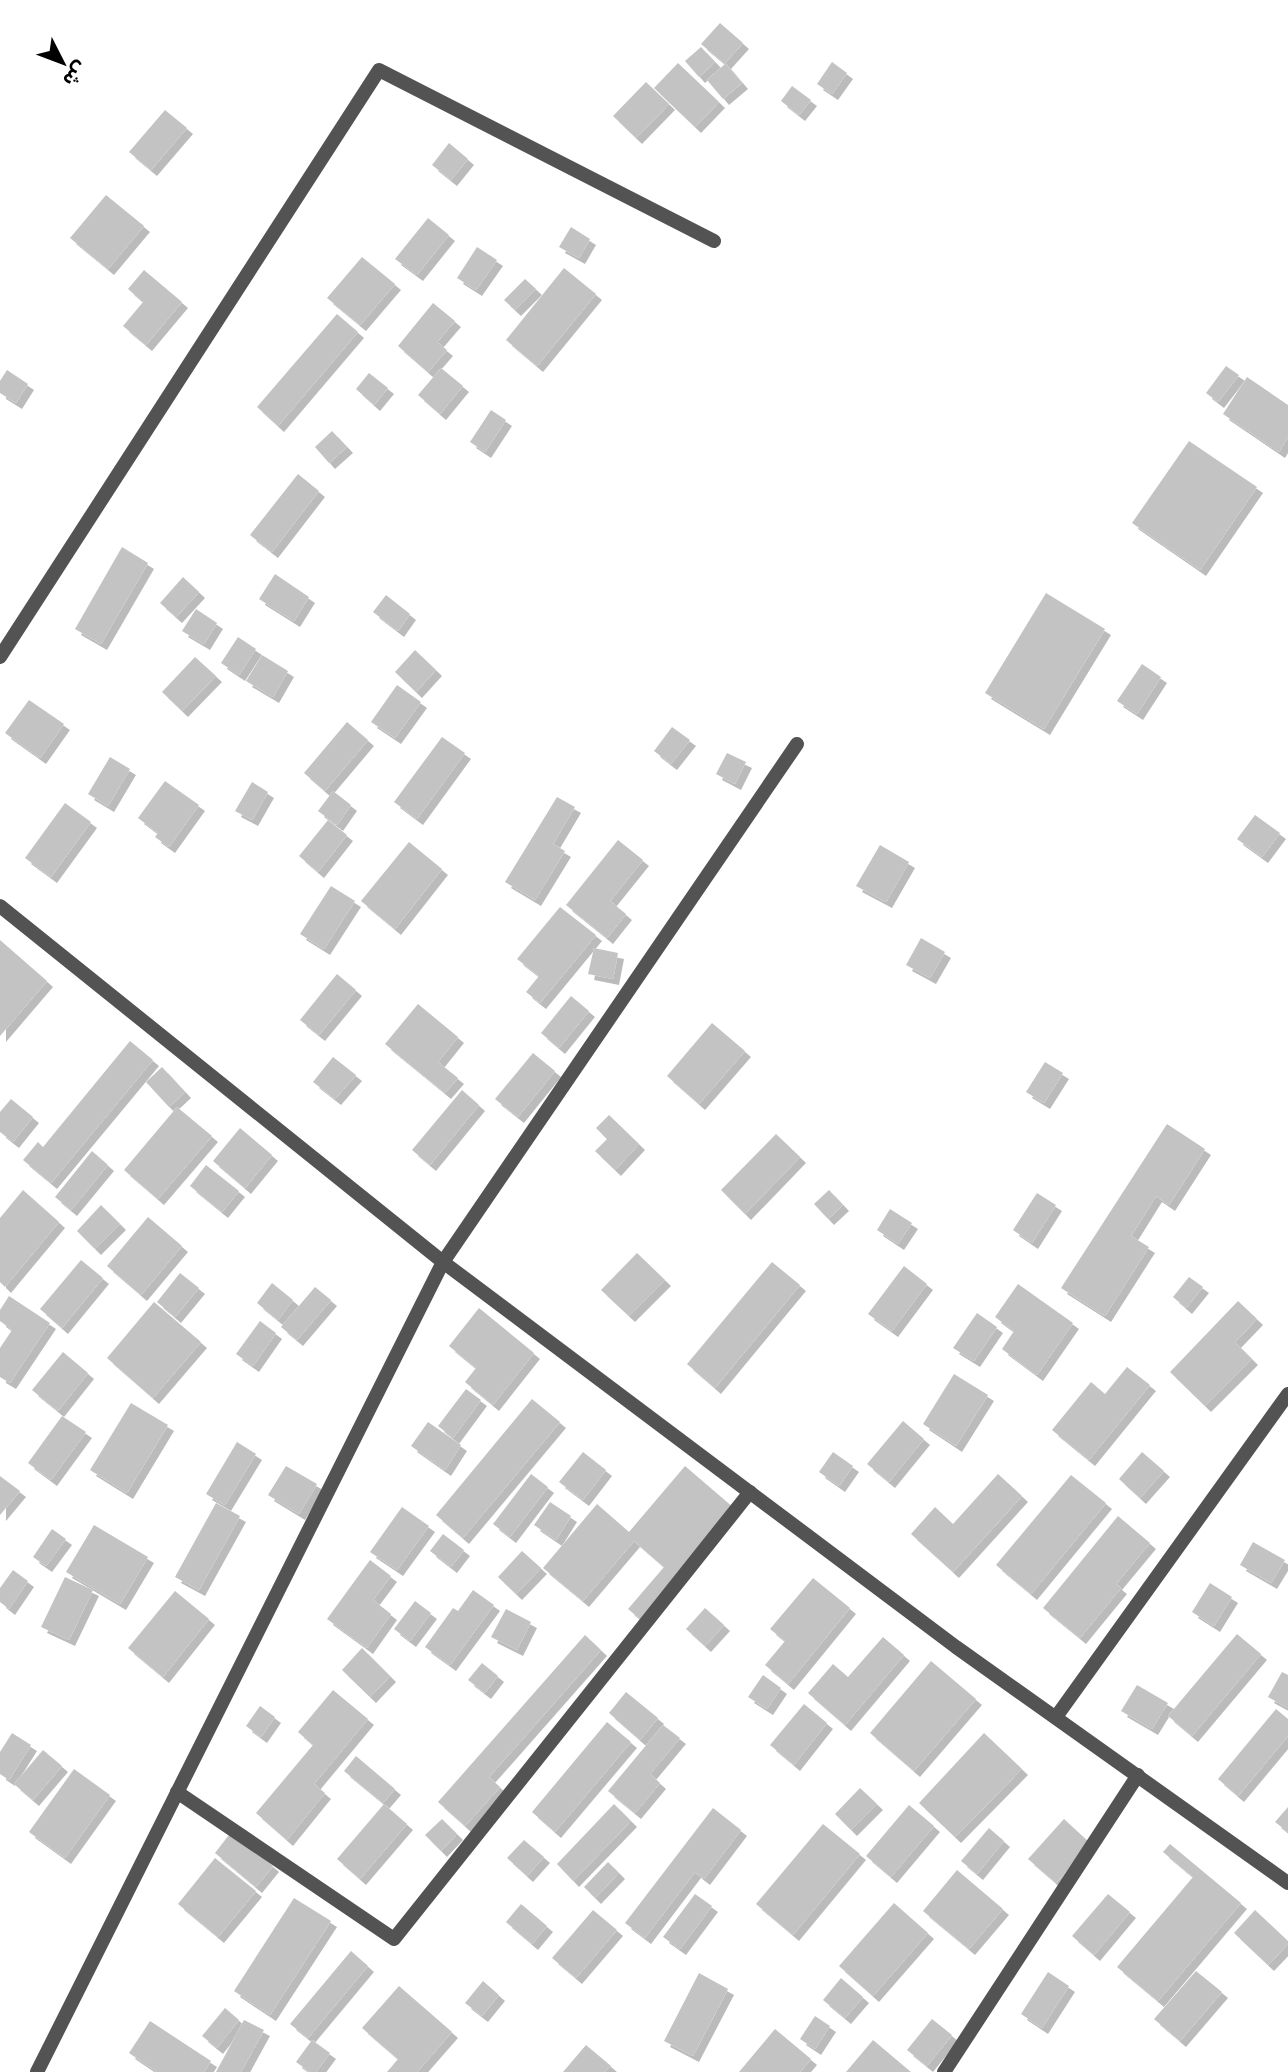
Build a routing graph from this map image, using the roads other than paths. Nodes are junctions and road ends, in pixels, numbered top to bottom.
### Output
1 (715, 241) dead end
2 (0, 657) edge
3 (797, 744) dead end
4 (0, 906) edge
5 (443, 1262) junction
6 (1288, 1394) edge
7 (750, 1492) junction
8 (1056, 1717) junction
9 (1138, 1775) junction
10 (177, 1792) junction
11 (1288, 1883) edge
12 (37, 2072) edge
13 (944, 2072) edge

1 - 2 street
3 - 5 street
4 - 5 street
5 - 7 street
5 - 10 street
6 - 8 street
7 - 8 street
7 - 10 street
8 - 9 street
9 - 11 street
9 - 13 street
10 - 12 street

